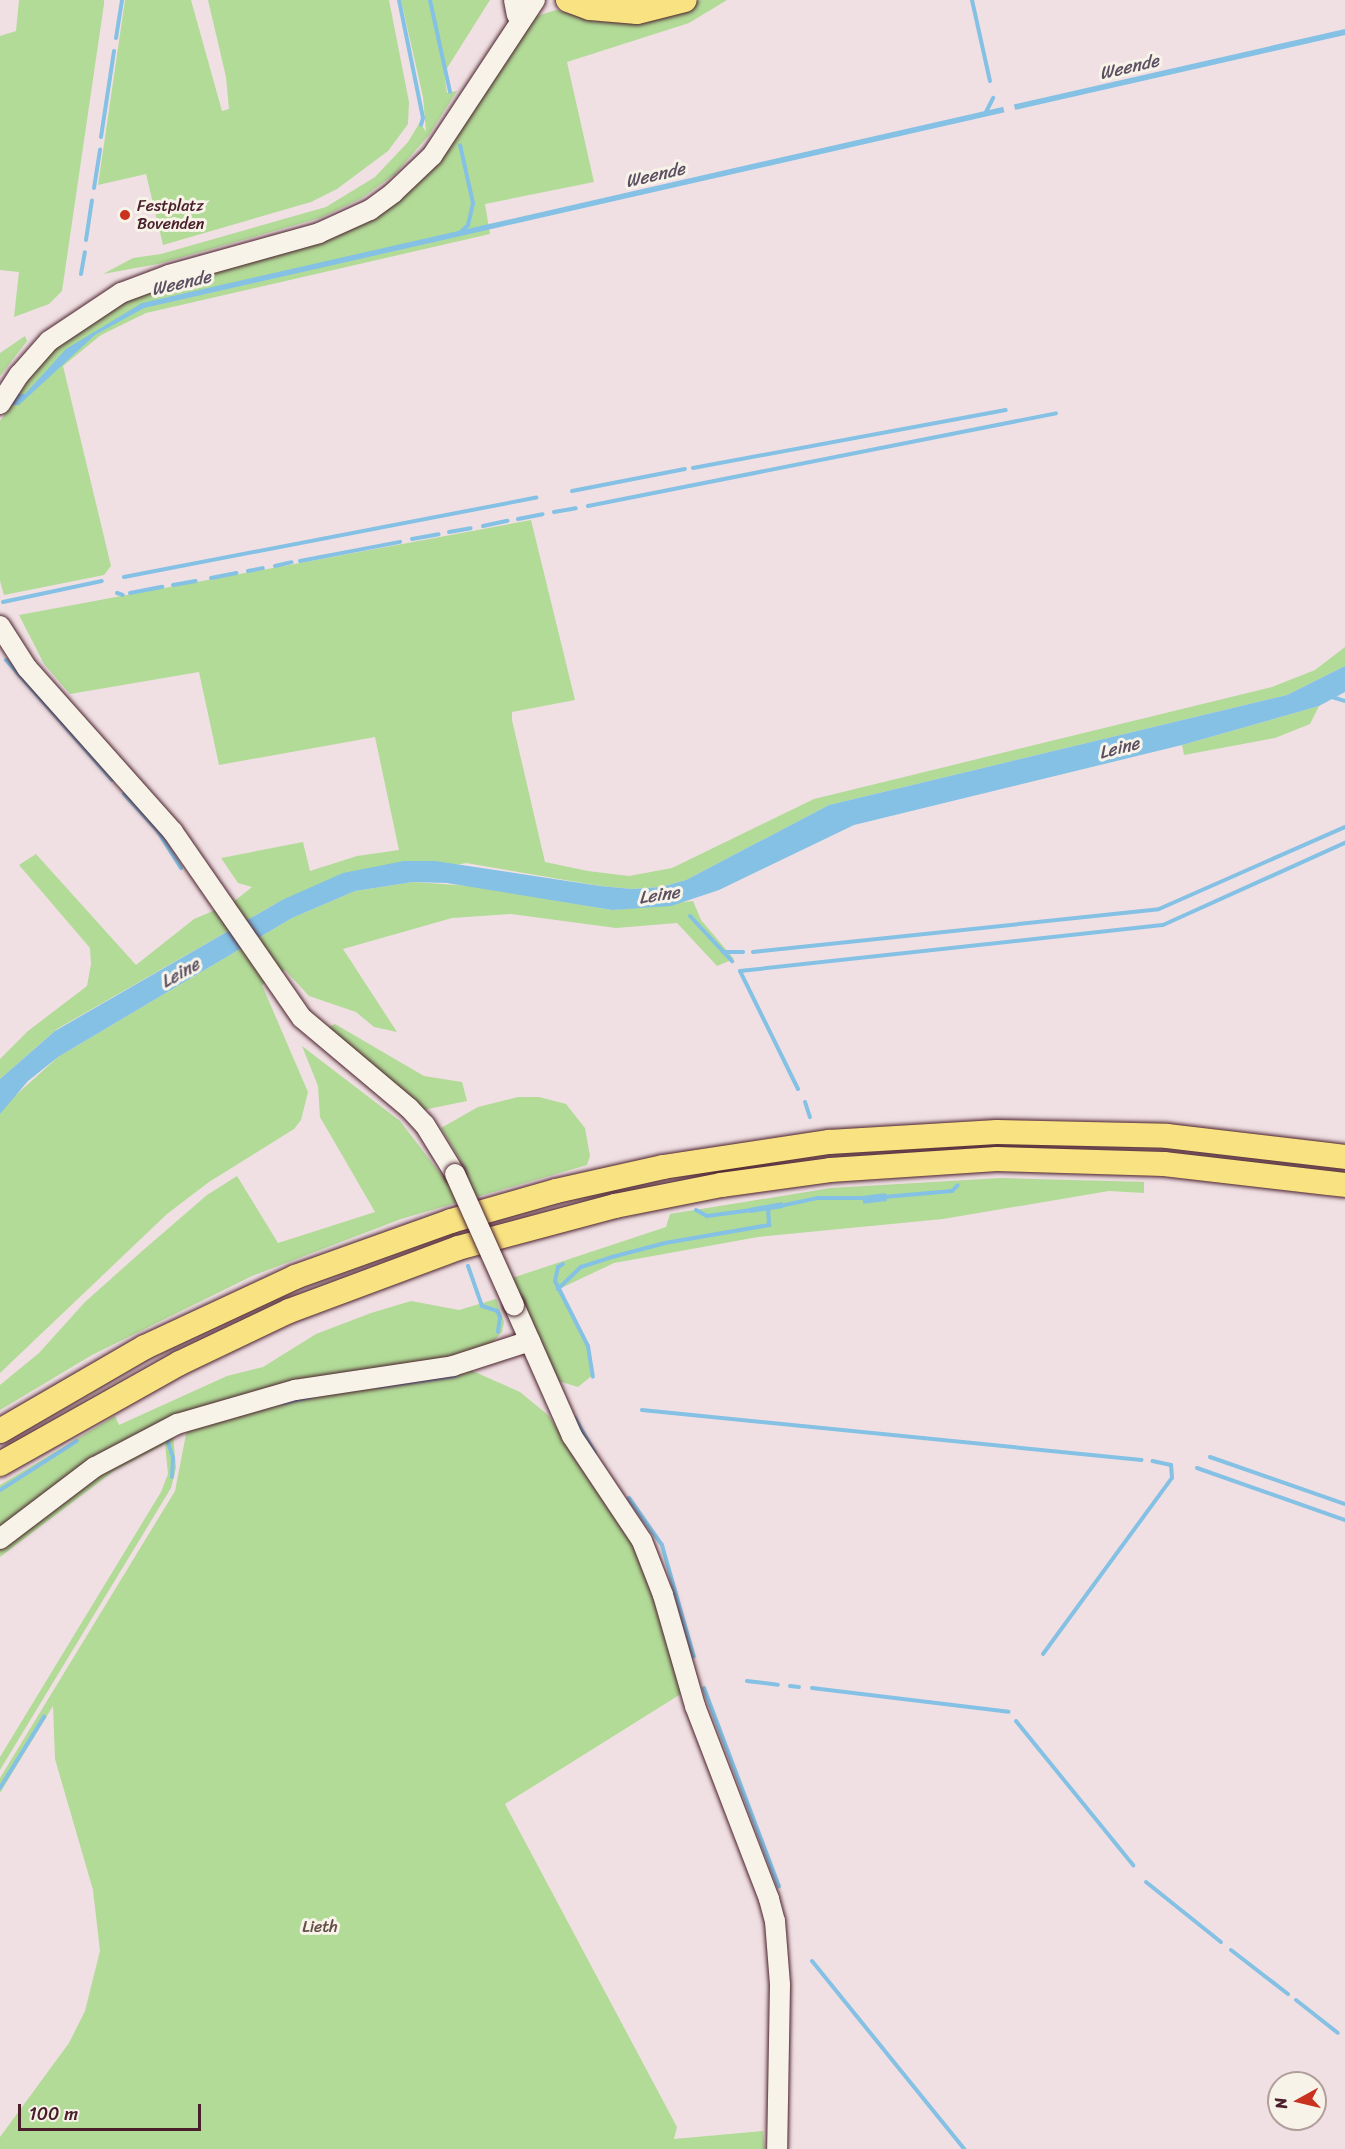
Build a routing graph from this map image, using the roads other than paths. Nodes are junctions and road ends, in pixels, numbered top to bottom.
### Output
1 (535, 0) edge
2 (568, 0) edge
3 (686, 0) edge
4 (623, 5) edge
5 (518, 11) edge
6 (0, 404) edge
7 (0, 626) edge
8 (1345, 1157) edge
9 (1345, 1185) edge
10 (530, 1341) junction
11 (0, 1431) edge
12 (0, 1464) edge
13 (0, 1539) edge
14 (777, 2149) edge

1 - 5 main road
2 - 4 highway
3 - 4 highway
5 - 6 main road
7 - 10 main road, bridge
8 - 11 highway
9 - 12 highway
10 - 13 main road
10 - 14 main road

